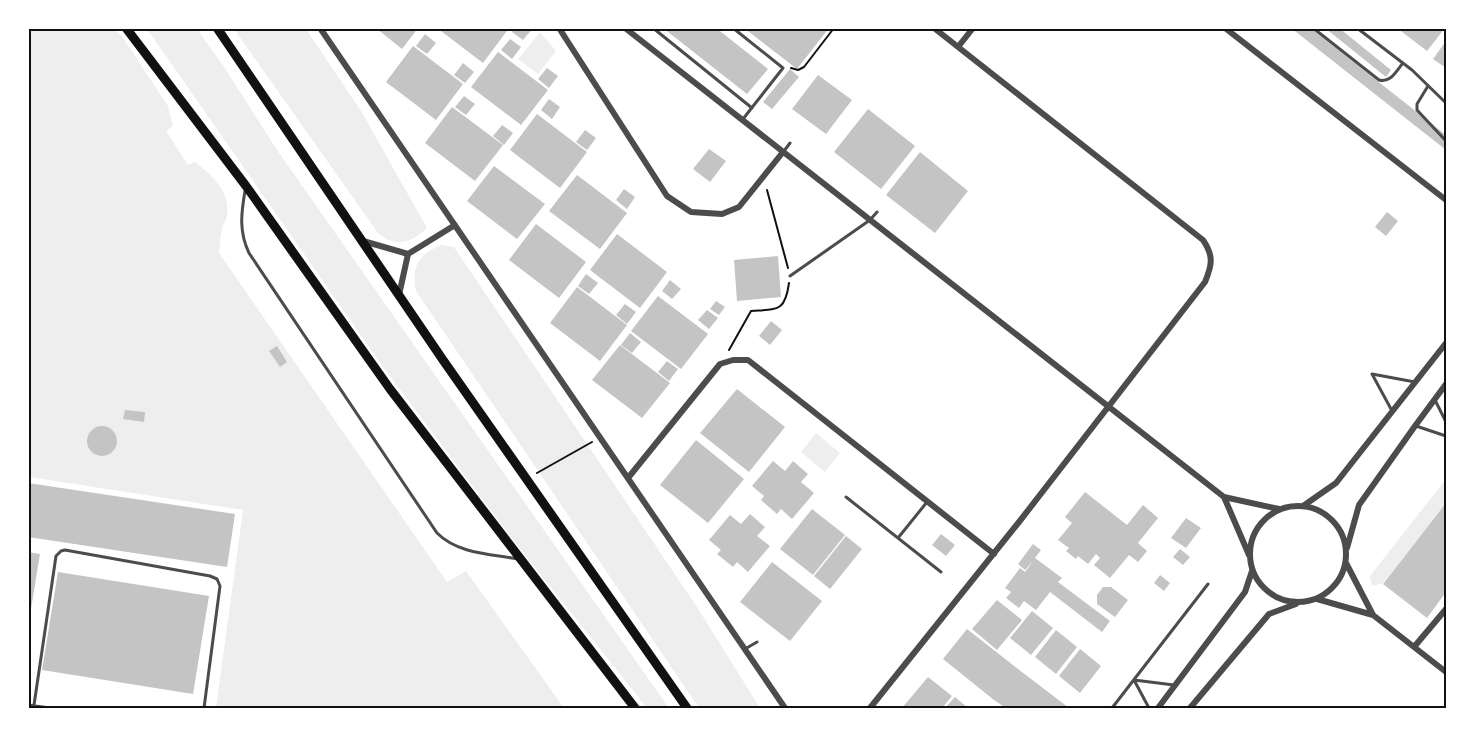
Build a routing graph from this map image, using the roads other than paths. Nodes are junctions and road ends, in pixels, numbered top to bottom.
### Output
1 (126, 28) edge
2 (217, 28) edge
3 (320, 28) edge
4 (559, 28) edge
5 (625, 28) edge
6 (653, 28) edge
7 (732, 28) edge
8 (934, 28) edge
9 (973, 28) edge
10 (1225, 28) edge
11 (1313, 28) edge
12 (1357, 28) edge
13 (958, 47) junction
14 (1403, 63) junction
15 (1428, 86) junction
16 (1446, 103) edge
17 (752, 108) junction
18 (742, 120) junction
19 (1446, 141) edge
20 (790, 142) dead end
21 (783, 152) junction
22 (246, 186) junction
23 (1446, 200) edge
24 (877, 212) dead end
25 (870, 220) junction
26 (455, 225) junction
27 (362, 241) junction
28 (408, 254) junction
29 (790, 276) road end
30 (399, 296) junction
31 (1446, 344) edge
32 (1416, 382) junction
33 (1446, 384) edge
34 (1435, 399) junction
35 (1108, 407) junction
36 (1393, 412) junction
37 (1446, 422) edge
38 (1415, 426) junction
39 (1446, 436) edge
40 (628, 478) junction
41 (846, 497) dead end
42 (1224, 498) junction
43 (927, 502) junction
44 (1302, 506) junction
45 (1279, 509) junction
46 (898, 538) junction
47 (1346, 548) junction
48 (994, 554) junction
49 (1249, 555) junction
50 (522, 560) junction
51 (1346, 564) junction
52 (1252, 571) junction
53 (941, 572) dead end
54 (1209, 584) dead end
55 (1317, 599) junction
56 (1300, 603) junction
57 (1446, 609) edge
58 (1373, 615) junction
59 (758, 642) dead end
60 (1414, 647) junction
61 (745, 649) junction
62 (1446, 672) edge
63 (1134, 680) junction
64 (1176, 686) junction
65 (28, 705) edge
66 (34, 705) junction
67 (1193, 707) edge
68 (50, 708) edge
69 (204, 708) edge
70 (635, 708) edge
71 (687, 708) edge
72 (785, 708) edge
73 (870, 708) edge
74 (1112, 708) edge
75 (1149, 708) edge
76 (1158, 708) edge

1 - 22 main road
2 - 27 main road
3 - 26 street
4 - 21 street
5 - 18 street
6 - 17 lane
7 - 17 lane
8 - 13 street
9 - 13 street
10 - 23 street
11 - 14 lane
12 - 14 lane
13 - 35 street
14 - 15 lane
15 - 16 lane
15 - 19 lane
17 - 18 lane
18 - 21 street
20 - 21 lane
21 - 25 street
22 - 50 main road
22 - 50 lane
24 - 25 lane
25 - 29 lane
25 - 35 street
26 - 28 street
26 - 40 street
27 - 28 street
27 - 30 main road
28 - 30 street
30 - 71 main road
31 - 32 street
32 - 36 street
32 - 36 lane
33 - 34 street
34 - 37 lane
34 - 38 street
35 - 42 street
35 - 48 street
36 - 44 street
38 - 39 lane
38 - 47 street
40 - 43 street
40 - 61 street
41 - 46 lane
42 - 45 street
42 - 49 street
43 - 46 lane
43 - 48 street
44 - 45 street
44 - 47 street
45 - 49 street
46 - 53 lane
47 - 51 street
48 - 73 street
49 - 52 street
50 - 70 main road
51 - 55 street
51 - 58 street
52 - 56 street
52 - 64 street
54 - 63 lane
55 - 56 street
55 - 58 street
56 - 67 street
57 - 60 street
58 - 60 street
59 - 61 lane
60 - 62 street
61 - 72 street
63 - 64 lane
63 - 74 lane
63 - 75 lane
64 - 76 street
65 - 66 lane
66 - 68 lane
66 - 69 lane

